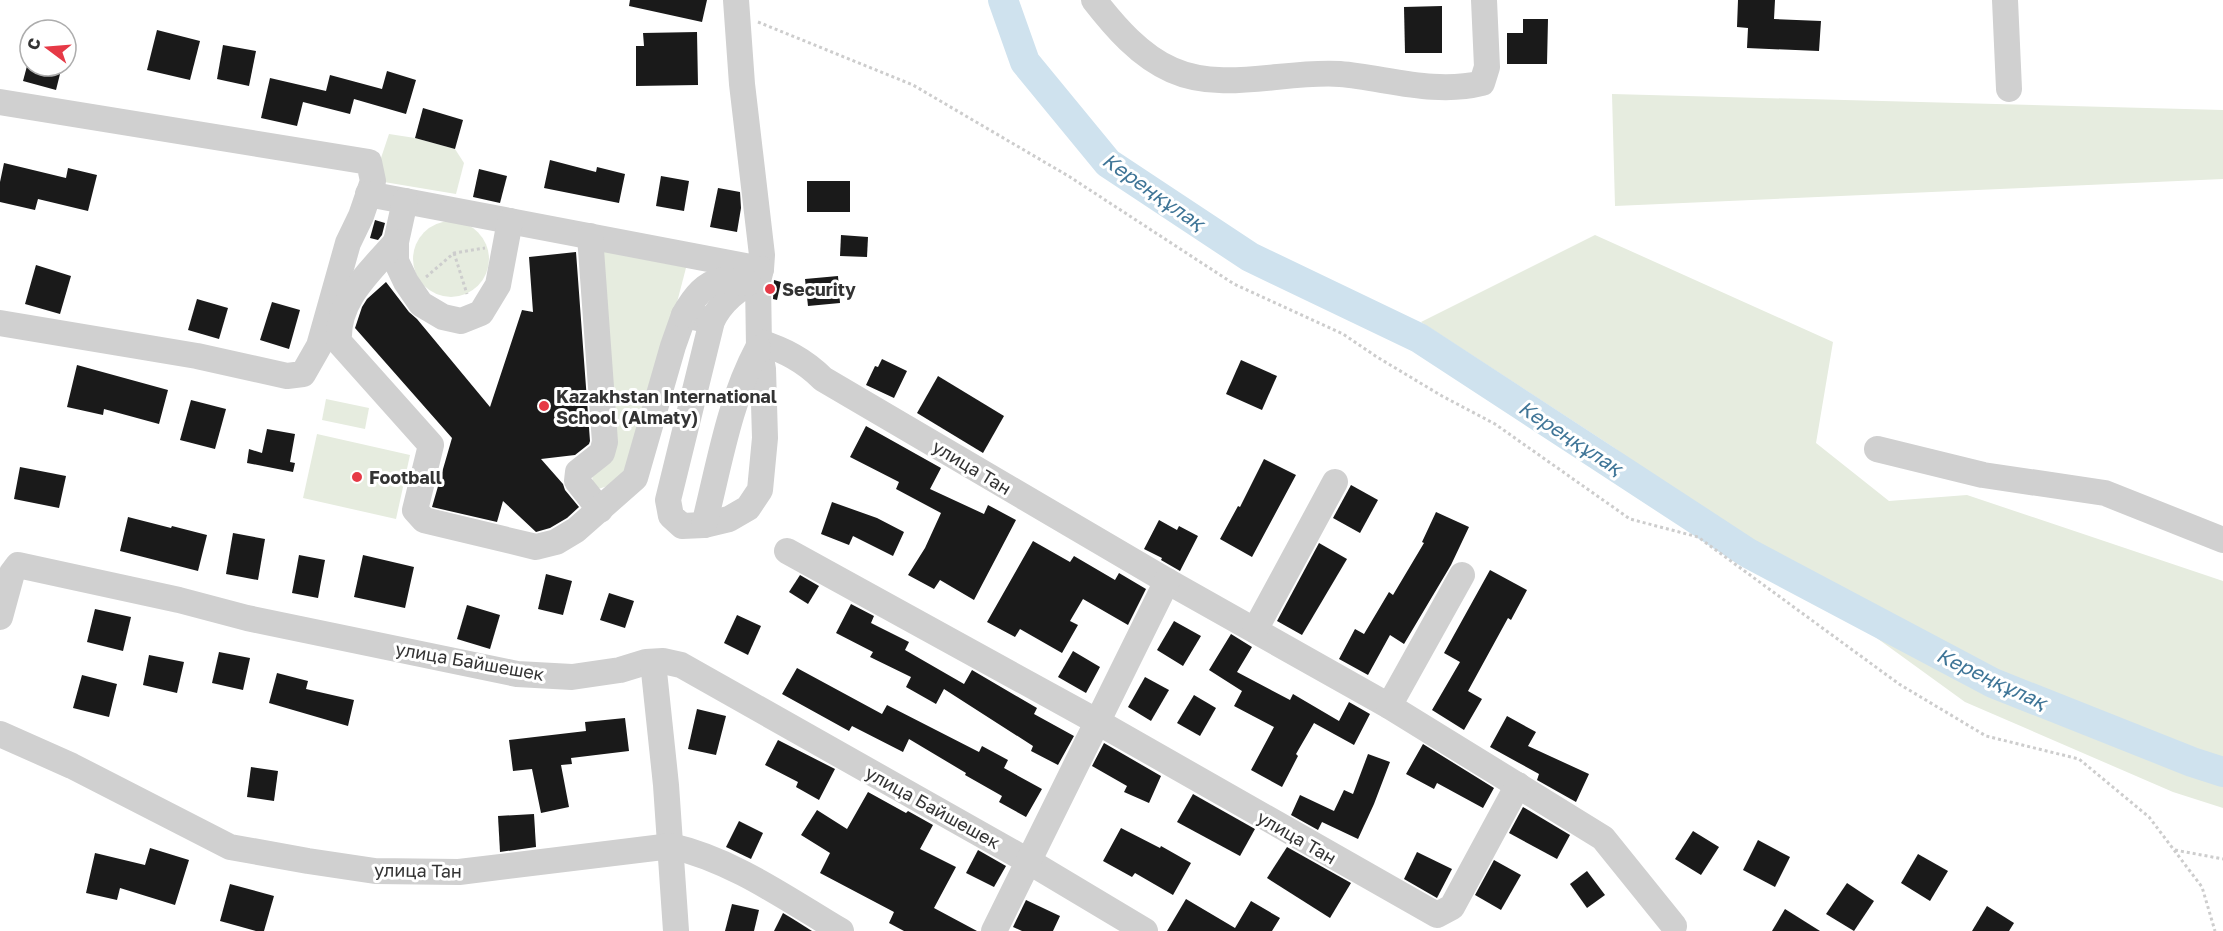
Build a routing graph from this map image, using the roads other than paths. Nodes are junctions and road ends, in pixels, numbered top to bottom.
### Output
1 (1094, 0) edge
2 (1484, 0) edge
3 (2005, 0) edge
4 (737, 7) edge
5 (2009, 89) dead end
6 (0, 102) edge
7 (368, 194) junction
8 (405, 201) junction
9 (510, 221) junction
10 (590, 236) junction
11 (396, 242) junction
12 (756, 278) junction
13 (684, 315) junction
14 (712, 321) junction
15 (0, 323) edge
16 (766, 346) junction
17 (1876, 449) dead end
18 (1335, 482) dead end
19 (600, 510) junction
20 (704, 525) junction
21 (2223, 540) edge
22 (787, 551) dead end
23 (1462, 575) dead end
24 (1167, 581) junction
25 (0, 617) edge
26 (1255, 630) junction
27 (653, 662) junction
28 (1389, 706) junction
29 (1096, 721) junction
30 (0, 734) edge
31 (1518, 784) junction
32 (670, 846) junction
33 (1028, 861) junction
34 (1673, 929) edge
35 (676, 931) edge
36 (841, 931) edge
37 (994, 931) edge
38 (1145, 931) edge

1 - 2 street
3 - 5 street
4 - 12 street
6 - 7 street
7 - 8 street
7 - 15 street
8 - 9 street
8 - 11 street
9 - 10 street
9 - 11 street
10 - 12 street
10 - 19 street
11 - 19 street
12 - 13 street
12 - 14 street
12 - 16 street
13 - 14 street
13 - 19 street
14 - 20 street
16 - 20 street
16 - 20 street
16 - 24 street, улица Тан
17 - 21 street
18 - 26 street
22 - 29 street, улица Тан
23 - 28 street
24 - 26 street, улица Тан
24 - 29 street
25 - 27 street, улица Байшешек
26 - 28 street, улица Тан
27 - 32 street
27 - 33 street, улица Байшешек
28 - 31 street, улица Тан
29 - 31 street, улица Тан
29 - 33 street
30 - 32 street, улица Тан
31 - 34 street, улица Тан
32 - 35 street
32 - 36 street, улица Тан
33 - 37 street
33 - 38 street, улица Байшешек

